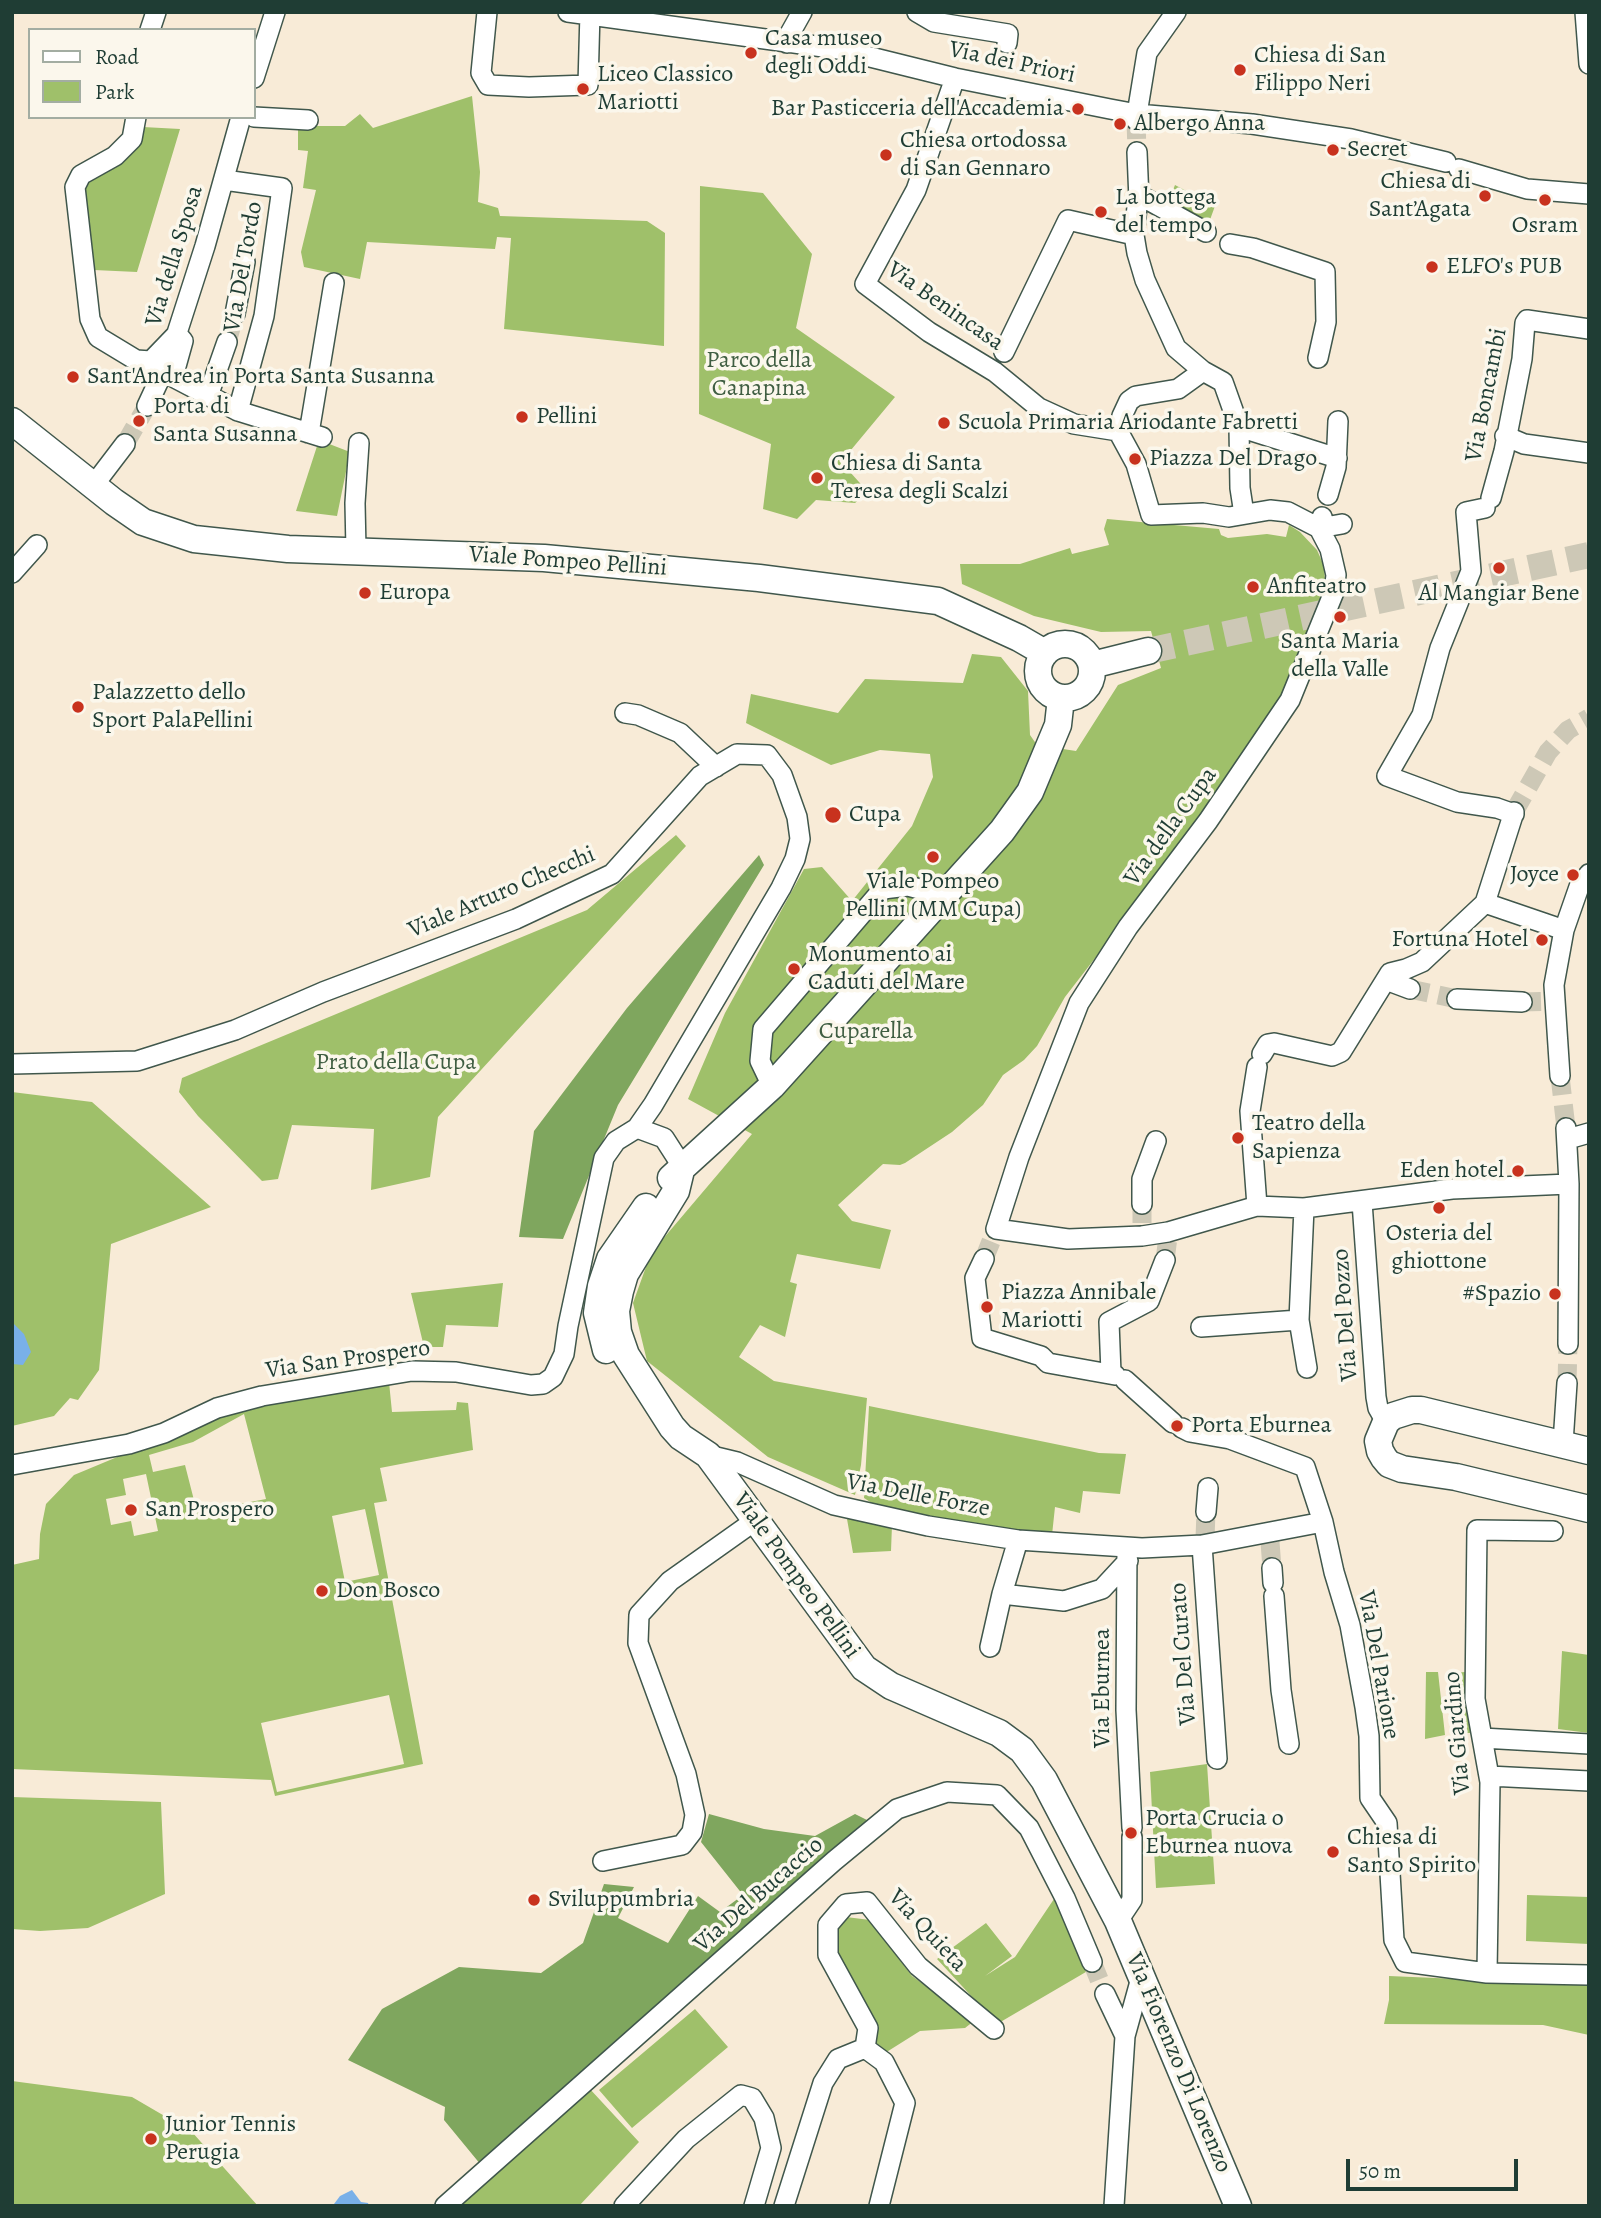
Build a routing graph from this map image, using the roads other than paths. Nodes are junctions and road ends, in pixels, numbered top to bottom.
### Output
1 (275, 12) edge
2 (487, 12) edge
3 (568, 12) edge
4 (802, 12) edge
5 (917, 12) edge
6 (1176, 12) edge
7 (1585, 12) edge
8 (589, 14) edge
9 (787, 43) junction
10 (1007, 43) dead end
11 (1589, 64) edge
12 (256, 73) edge
13 (955, 78) junction
14 (256, 117) edge
15 (1137, 117) junction
16 (136, 119) edge
17 (240, 119) edge
18 (308, 120) dead end
19 (1137, 152) tunnel mouth
20 (223, 180) junction
21 (1588, 189) edge
22 (1138, 201) junction
23 (1206, 232) dead end
24 (1133, 235) junction
25 (1230, 244) dead end
26 (245, 262) dead end
27 (334, 283) dead end
28 (235, 314) tunnel mouth
29 (1589, 329) edge
30 (177, 334) junction
31 (227, 342) tunnel mouth
32 (1318, 358) dead end
33 (999, 363) junction
34 (1203, 371) junction
35 (208, 396) junction
36 (147, 406) tunnel mouth
37 (238, 411) junction
38 (12, 421) edge
39 (1338, 421) dead end
40 (1240, 427) junction
41 (1119, 432) junction
42 (1505, 436) junction
43 (359, 443) dead end
44 (125, 444) tunnel mouth
45 (1589, 453) edge
46 (1337, 458) junction
47 (93, 486) junction
48 (1328, 495) dead end
49 (1244, 514) junction
50 (1321, 521) junction
51 (1342, 524) dead end
52 (37, 545) dead end
53 (356, 550) junction
54 (12, 573) edge
55 (1148, 651) tunnel mouth
56 (1045, 653) junction
57 (1092, 665) junction
58 (1061, 698) junction
59 (625, 713) dead end
60 (716, 766) junction
61 (1589, 874) edge
62 (943, 895) junction
63 (1485, 902) junction
64 (1564, 930) junction
65 (1386, 980) junction
66 (1410, 989) tunnel mouth
67 (1457, 999) tunnel mouth
68 (1521, 1002) tunnel mouth
69 (12, 1064) edge
70 (1560, 1076) tunnel mouth
71 (772, 1086) junction
72 (637, 1128) junction
73 (1589, 1133) edge
74 (1157, 1142) dead end
75 (682, 1166) junction
76 (1569, 1184) junction
77 (1362, 1202) junction
78 (1142, 1204) tunnel mouth
79 (1257, 1206) junction
80 (1304, 1208) junction
81 (984, 1259) tunnel mouth
82 (1163, 1265) tunnel mouth
83 (1299, 1320) junction
84 (1200, 1328) dead end
85 (1568, 1344) tunnel mouth
86 (1307, 1368) dead end
87 (1117, 1376) junction
88 (1567, 1383) tunnel mouth
89 (1386, 1422) junction
90 (1563, 1443) junction
91 (1589, 1451) edge
92 (708, 1455) junction
93 (12, 1465) edge
94 (1208, 1488) dead end
95 (1589, 1509) edge
96 (1206, 1512) tunnel mouth
97 (756, 1520) junction
98 (1323, 1522) junction
99 (1553, 1531) dead end
100 (1018, 1540) junction
101 (1204, 1543) junction
102 (1128, 1554) junction
103 (1273, 1582) tunnel mouth
104 (1002, 1594) junction
105 (990, 1647) dead end
106 (1482, 1738) junction
107 (1289, 1744) dead end
108 (1589, 1744) edge
109 (1217, 1759) dead end
110 (1489, 1776) junction
111 (1589, 1781) edge
112 (603, 1861) dead end
113 (1118, 1921) junction
114 (1088, 1954) tunnel mouth
115 (1487, 1973) junction
116 (1589, 1975) edge
117 (1141, 1978) junction
118 (1105, 1994) tunnel mouth
119 (994, 2029) dead end
120 (1125, 2036) junction
121 (865, 2048) junction
122 (445, 2206) edge
123 (624, 2206) edge
124 (754, 2206) edge
125 (784, 2206) edge
126 (879, 2206) edge
127 (1114, 2206) edge
128 (1238, 2206) edge

1 - 12 street
2 - 8 street
3 - 8 street, Via dei Priori
4 - 9 street
5 - 10 street
6 - 15 street
7 - 11 street
8 - 9 street, Via dei Priori
9 - 13 street, Via dei Priori
13 - 15 street, Via dei Priori
13 - 33 street, Via Benincasa
14 - 18 street
15 - 21 street, Via dei Priori
16 - 30 street
17 - 20 street, Via della Sposa
19 - 22 street
20 - 30 street, Via della Sposa
20 - 37 street, Via Del Tordo
22 - 23 street
22 - 24 street
24 - 33 street
24 - 34 street
25 - 32 street
26 - 28 street
27 - 37 street
29 - 42 street, Via Boncambi
30 - 35 street
30 - 36 street, Via della Sposa
31 - 35 street
33 - 41 street, Via Benincasa
34 - 40 street
34 - 41 street
35 - 37 street
38 - 47 street, Viale Pompeo Pellini
39 - 46 street
40 - 46 street
40 - 49 street
41 - 49 street
42 - 45 street
42 - 63 street, Via Boncambi
43 - 53 street
44 - 47 street
46 - 48 street
47 - 53 street, Viale Pompeo Pellini
49 - 50 street
50 - 51 street
50 - 79 street, Via della Cupa
52 - 54 street
53 - 56 street, Viale Pompeo Pellini
55 - 57 street
56 - 57 street
56 - 58 street
57 - 58 street
58 - 62 street, Viale Pompeo Pellini
59 - 60 street
60 - 69 street, Viale Arturo Checchi
60 - 72 street, Viale Arturo Checchi
61 - 64 street
62 - 71 street, Viale Pompeo Pellini
62 - 71 street
63 - 64 street
63 - 65 street
64 - 70 street
65 - 66 street
65 - 79 street
67 - 68 street
71 - 75 street, Viale Pompeo Pellini
72 - 75 street
72 - 93 street, Via San Prospero
73 - 76 street
74 - 78 street
75 - 92 street, Viale Pompeo Pellini
76 - 77 street
76 - 85 street
77 - 80 street
77 - 89 street, Via Del Pozzo
79 - 80 street
80 - 83 street
81 - 87 street
82 - 87 street
83 - 84 street
83 - 86 street
87 - 98 street
88 - 90 street
89 - 90 street
89 - 95 street
90 - 91 street
92 - 97 street, Viale Pompeo Pellini
92 - 100 street, Via Delle Forze
94 - 96 street
97 - 112 street
97 - 113 street, Viale Pompeo Pellini
98 - 101 street, Via Delle Forze
98 - 115 street, Via Del Parione
99 - 106 street, Via Giardino
100 - 102 street, Via Delle Forze
100 - 104 street
101 - 102 street, Via Delle Forze
101 - 109 street, Via Del Curato
102 - 104 street
102 - 113 street, Via Eburnea
103 - 107 street
104 - 105 street
106 - 108 street
106 - 110 street, Via Giardino
110 - 111 street
110 - 115 street, Via Giardino
113 - 117 street, Via Fiorenzo Di Lorenzo
114 - 122 street, Via Del Bucaccio
115 - 116 street, Via Del Parione
117 - 120 street
117 - 128 street, Via Fiorenzo Di Lorenzo
118 - 120 street
119 - 121 street, Via Quieta
120 - 127 street
121 - 125 street
121 - 126 street
123 - 124 street

